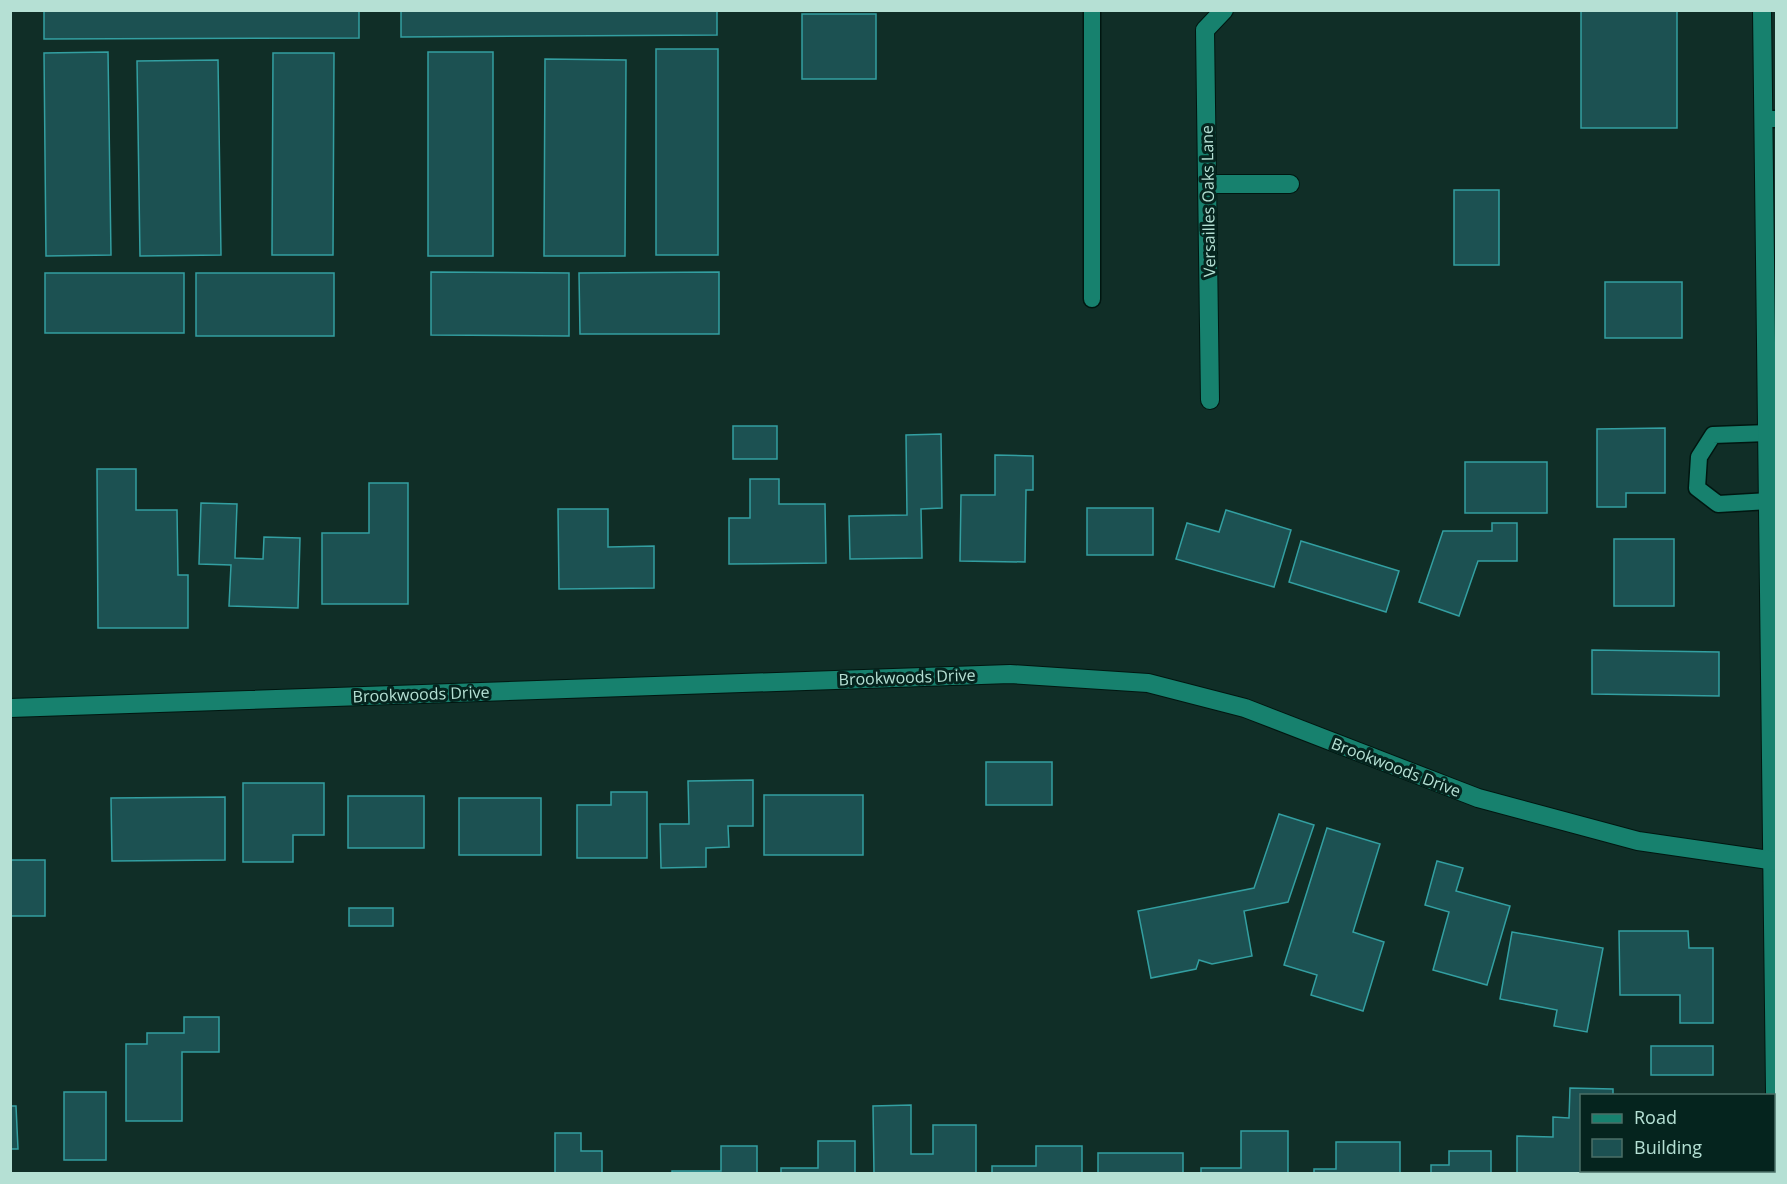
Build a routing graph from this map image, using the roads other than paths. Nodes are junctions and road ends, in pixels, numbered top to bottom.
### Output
1 (1092, 10) edge
2 (1224, 10) edge
3 (1762, 10) edge
4 (1770, 119) edge
5 (1209, 184) junction
6 (1290, 184) dead end
7 (1092, 299) dead end
8 (1210, 400) dead end
9 (1768, 432) junction
10 (1769, 501) junction
11 (10, 708) edge
12 (1775, 861) edge
13 (1776, 1173) edge

1 - 7 lane
2 - 5 street, Versailles Oaks Lane
3 - 4 street
4 - 9 street
5 - 6 street
5 - 8 street, Versailles Oaks Lane
9 - 10 street
9 - 10 lane
10 - 12 street
11 - 12 street, Brookwoods Drive
12 - 13 street

